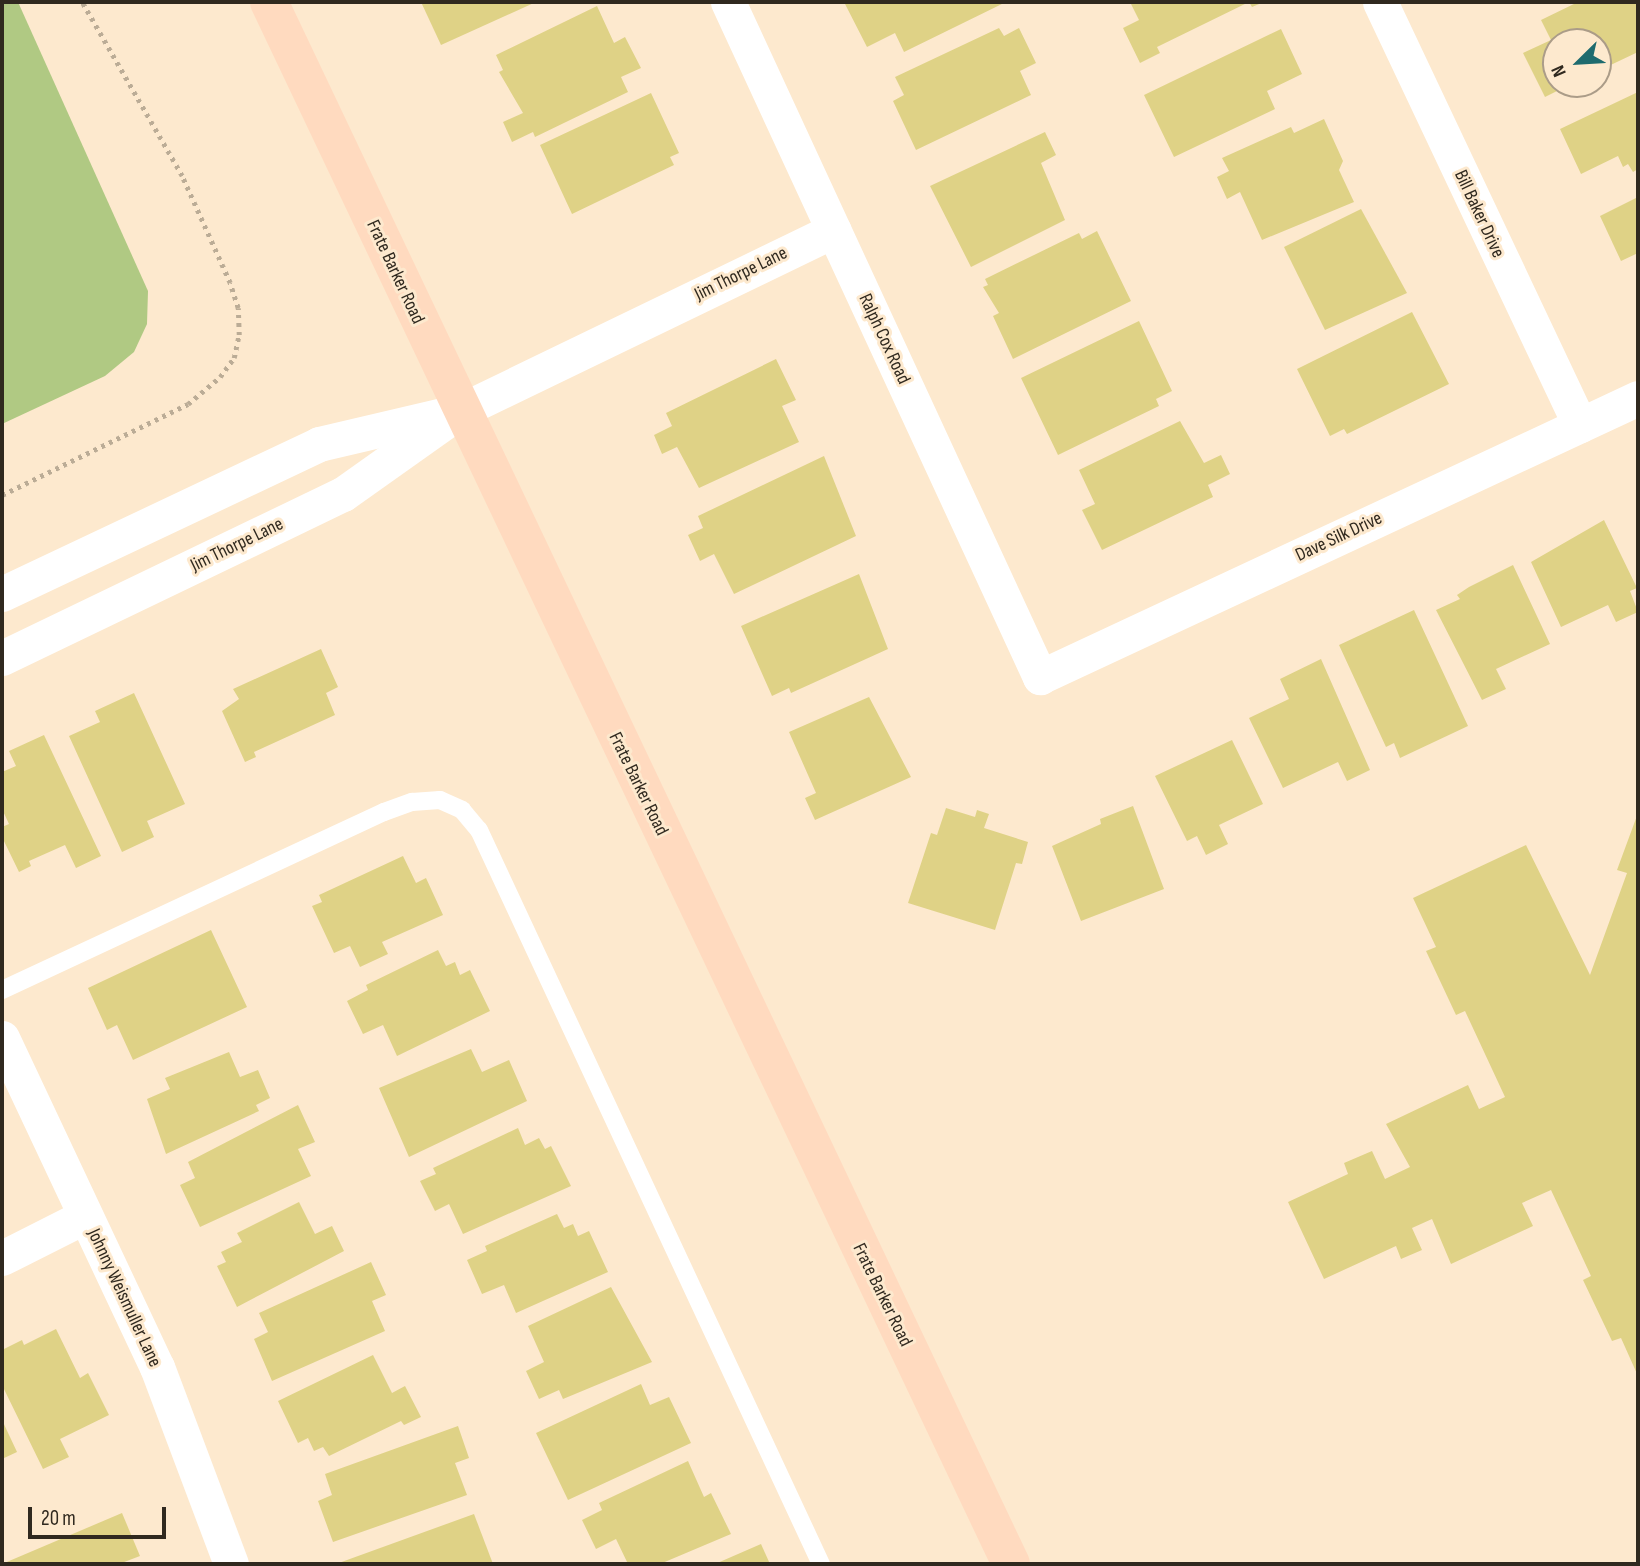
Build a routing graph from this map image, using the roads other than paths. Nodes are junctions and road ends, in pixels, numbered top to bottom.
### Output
1 (269, 2) edge
2 (728, 2) edge
3 (1380, 2) edge
4 (834, 230) junction
5 (1638, 398) edge
6 (460, 411) junction
7 (1580, 425) junction
8 (2, 594) edge
9 (2, 658) edge
10 (1040, 677) joint
11 (2, 990) edge
12 (2, 1038) edge
13 (85, 1216) junction
14 (2, 1258) edge
15 (231, 1564) edge
16 (821, 1564) edge
17 (1011, 1564) edge

1 - 6 street, Frate Barker Road
2 - 4 street, Ralph Cox Road
3 - 7 street, Bill Baker Drive
4 - 6 street, Jim Thorpe Lane
4 - 10 street, Ralph Cox Road
5 - 7 street, Dave Silk Drive
6 - 8 street, Jim Thorpe Lane
6 - 9 street, Jim Thorpe Lane
6 - 17 street, Frate Barker Road
7 - 10 street, Dave Silk Drive
11 - 16 lane
12 - 13 street, Johnny Weismuller Lane
13 - 14 street
13 - 15 street, Johnny Weismuller Lane

